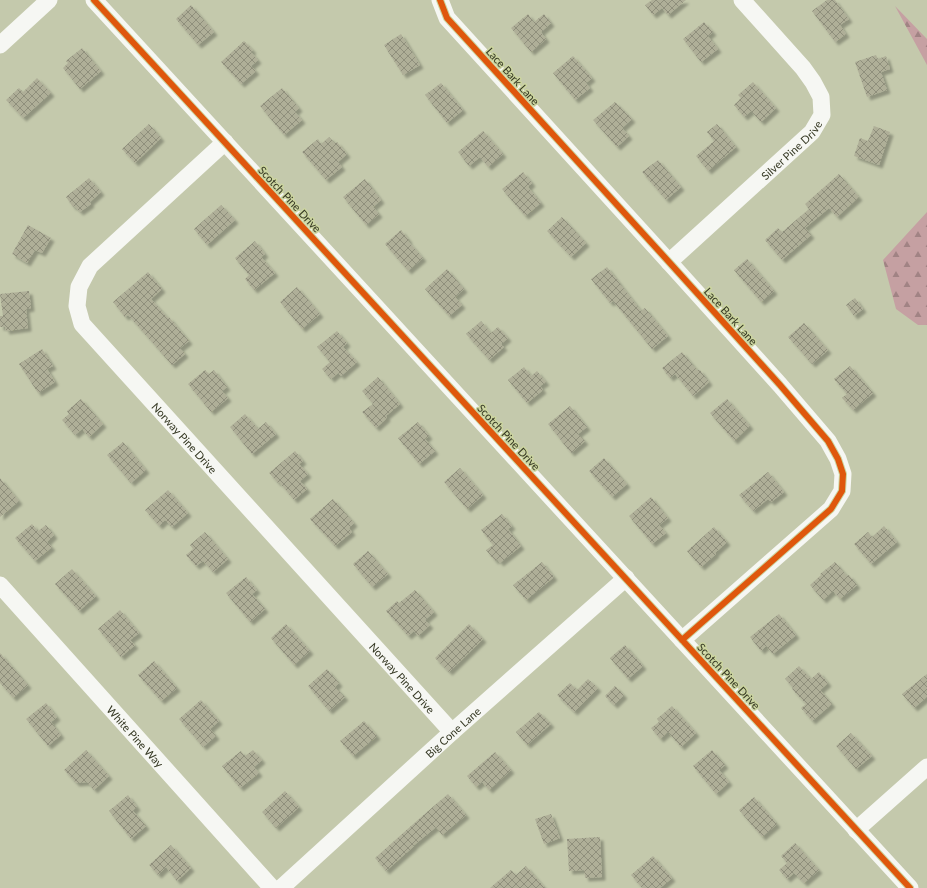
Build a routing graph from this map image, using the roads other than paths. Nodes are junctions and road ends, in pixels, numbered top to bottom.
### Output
1 (49, 0) edge
2 (94, 0) edge
3 (440, 0) edge
4 (742, 0) edge
5 (0, 45) edge
6 (225, 142) junction
7 (669, 262) junction
8 (626, 578) junction
9 (0, 584) edge
10 (682, 640) junction
11 (452, 732) junction
12 (927, 767) edge
13 (856, 830) junction
14 (272, 888) edge
15 (282, 888) edge
16 (910, 888) edge

1 - 5 street
2 - 6 street, Scotch Pine Drive
3 - 7 street, Lace Bark Lane
4 - 7 street, Silver Pine Drive
6 - 8 street, Scotch Pine Drive
6 - 11 street, Norway Pine Drive
7 - 10 street, Lace Bark Lane
8 - 10 street, Scotch Pine Drive
8 - 11 street, Big Cone Lane
9 - 14 street, White Pine Way
10 - 13 street, Scotch Pine Drive
11 - 15 street, Big Cone Lane
12 - 13 street
13 - 16 street, Scotch Pine Drive

